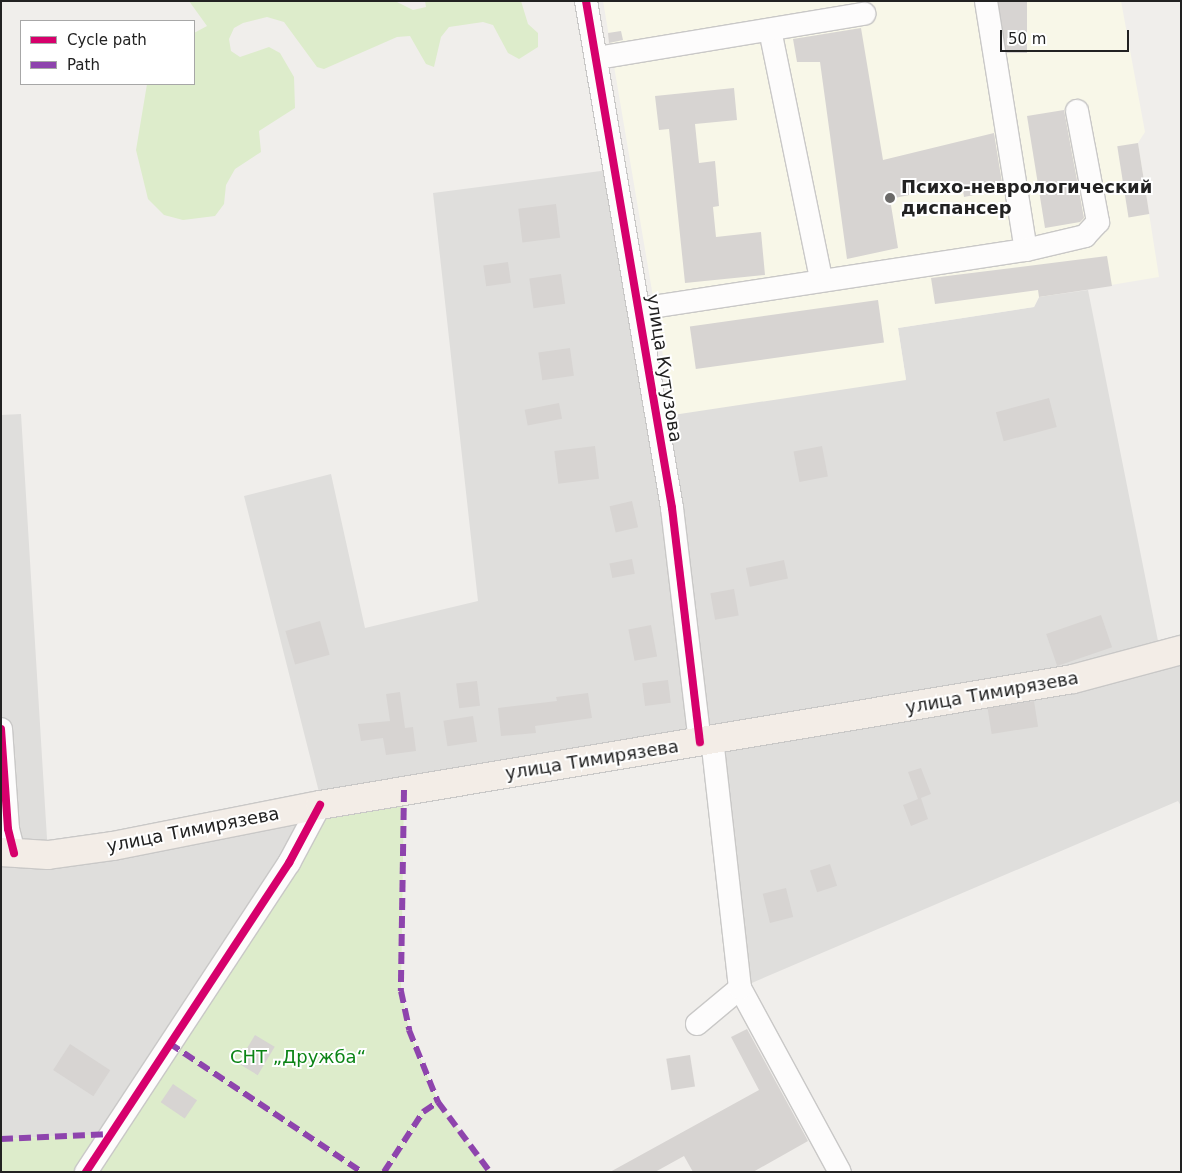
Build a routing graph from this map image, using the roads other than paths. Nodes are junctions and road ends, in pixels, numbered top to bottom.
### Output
1 (586, 1) edge
2 (986, 1) edge
3 (864, 14) dead end
4 (770, 30) junction
5 (597, 58) junction
6 (1078, 111) dead end
7 (1026, 250) junction
8 (821, 279) junction
9 (639, 309) junction
10 (1181, 650) edge
11 (1, 729) edge
12 (706, 741) junction
13 (320, 805) junction
14 (8, 852) edge
15 (740, 988) junction
16 (697, 1024) dead end
17 (86, 1172) edge
18 (840, 1172) edge

1 - 5 street, улица Кутузова
2 - 7 street
3 - 4 street
4 - 5 street
4 - 8 street
5 - 9 street, улица Кутузова
6 - 7 street
7 - 8 street
8 - 9 street
9 - 12 street, улица Кутузова
10 - 12 main road, улица Тимирязева
11 - 14 street
12 - 13 main road, улица Тимирязева
12 - 15 street, улица Кутузова
13 - 14 main road, улица Тимирязева
13 - 17 street
15 - 16 street
15 - 18 street

